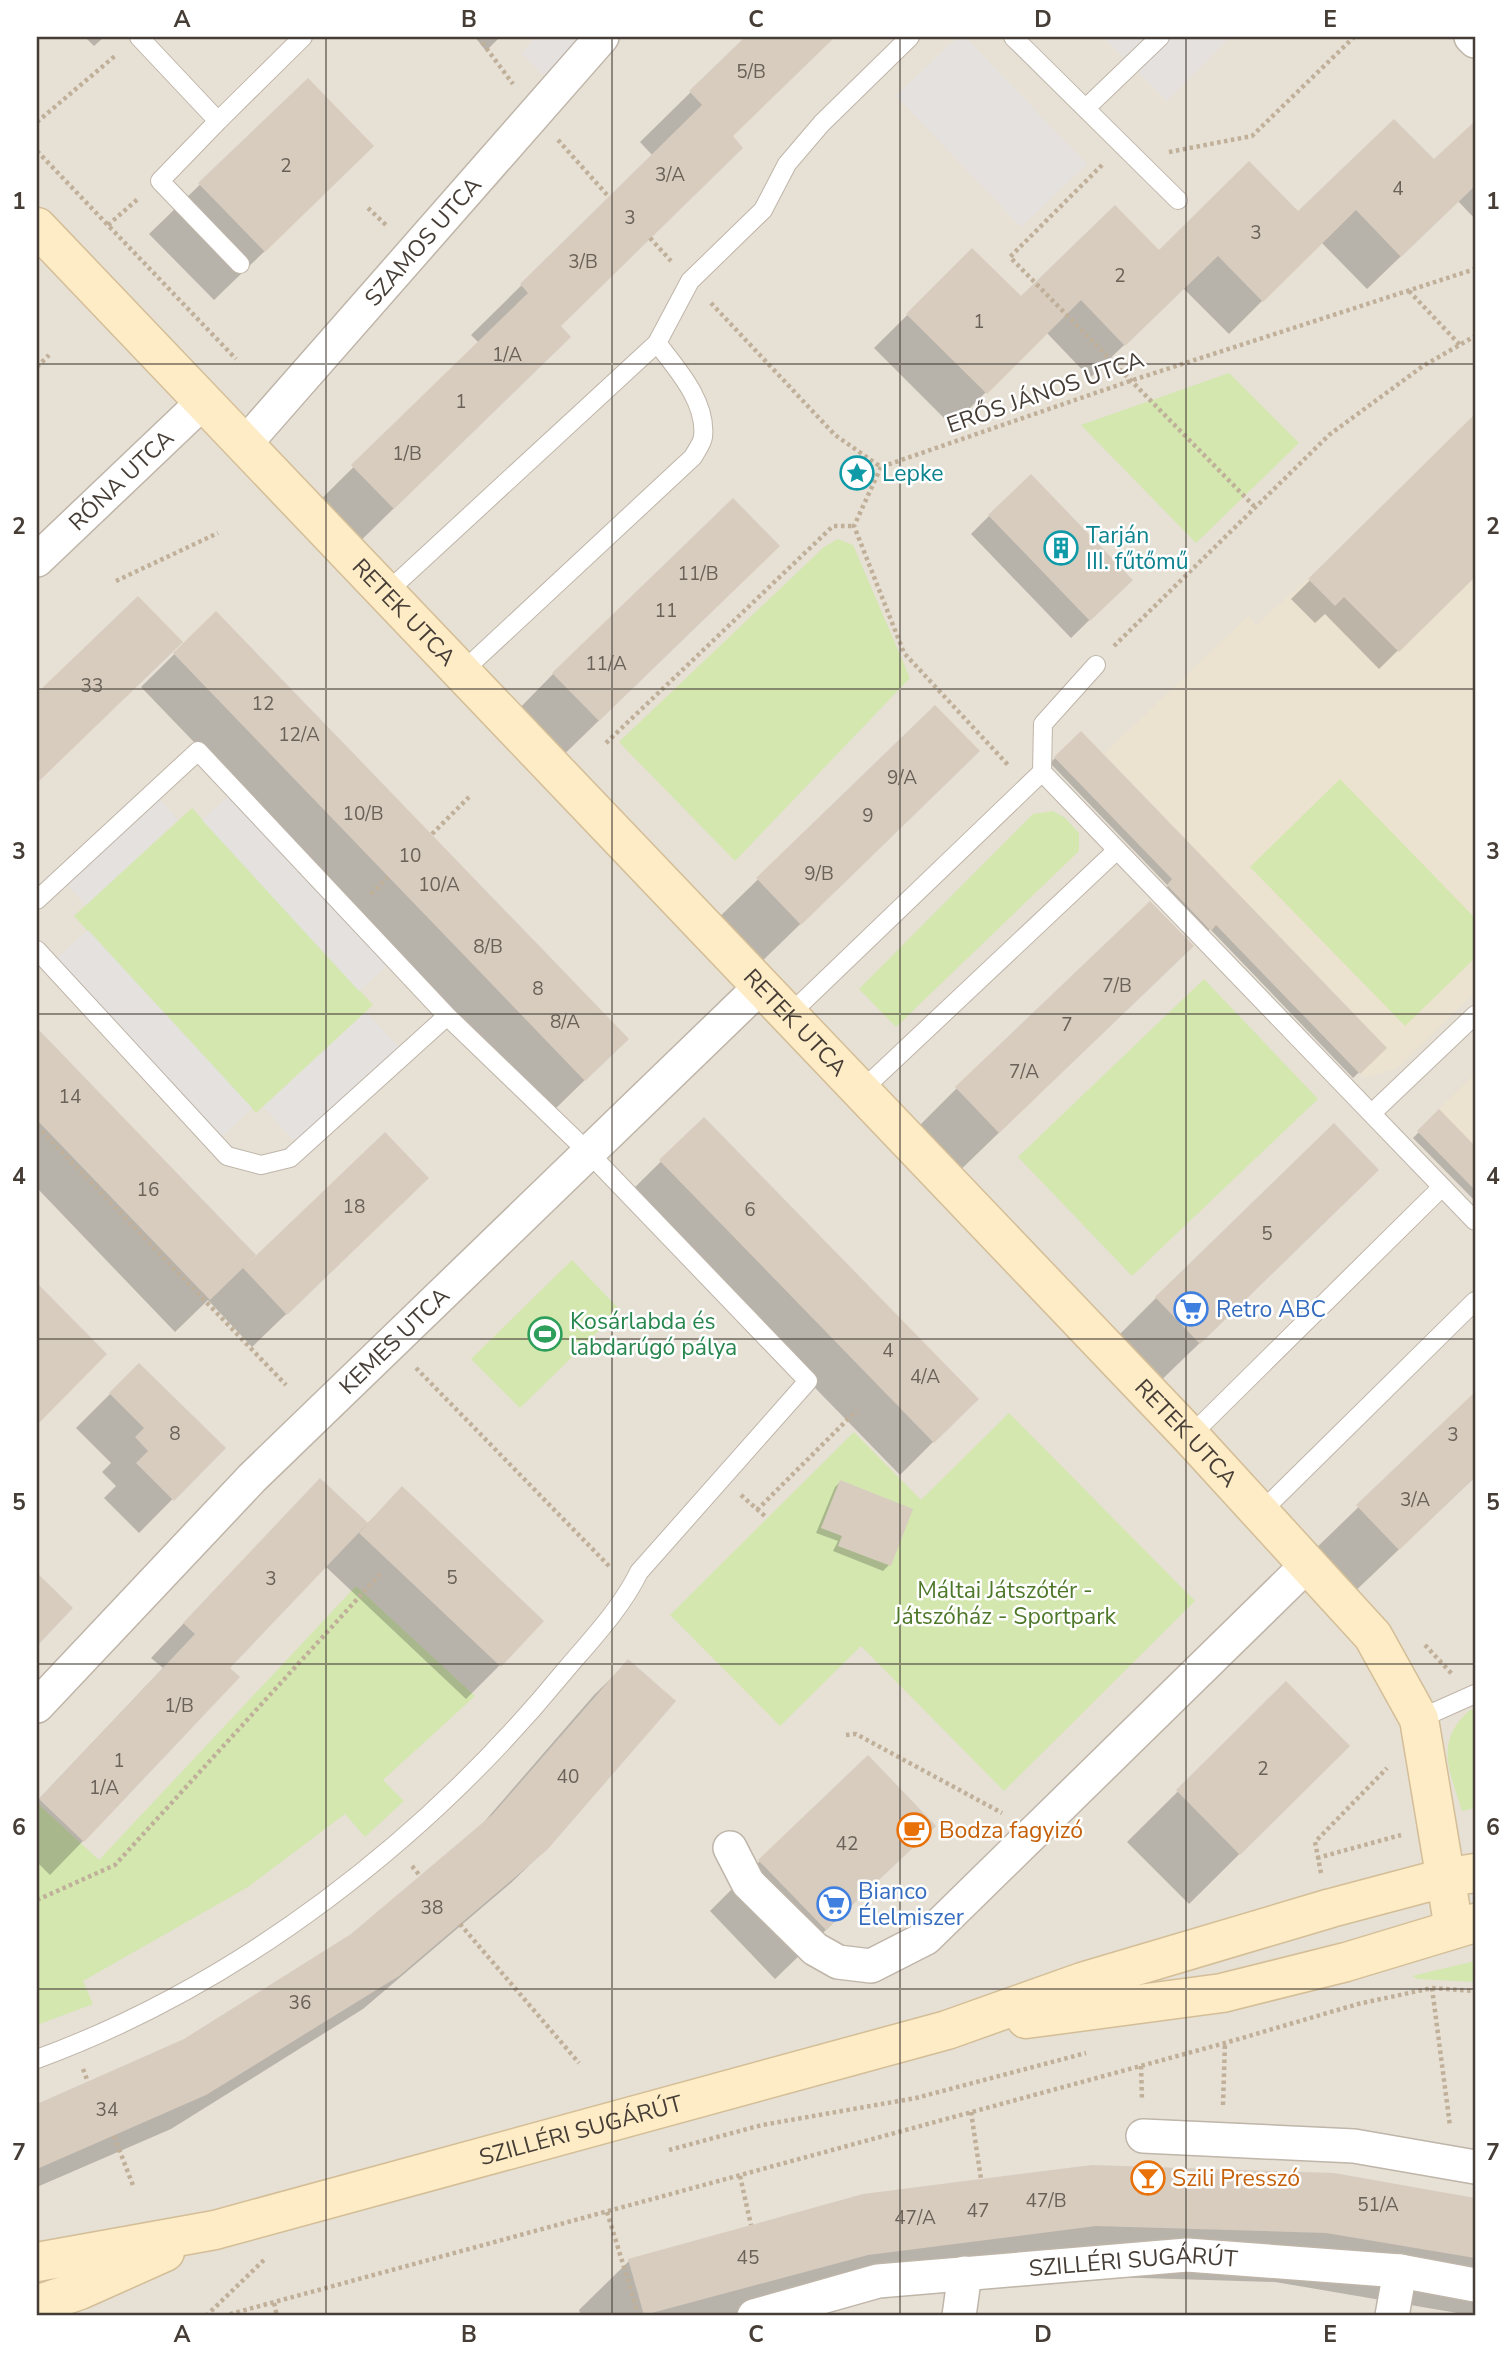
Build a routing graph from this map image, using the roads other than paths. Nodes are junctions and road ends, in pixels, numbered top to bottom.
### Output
1 (139, 37) edge
2 (303, 37) edge
3 (603, 37) edge
4 (911, 37) edge
5 (1013, 37) edge
6 (1160, 37) edge
7 (1471, 37) edge
8 (1475, 41) edge
9 (1086, 108) junction
10 (218, 121) junction
11 (1178, 200) dead end
12 (37, 227) edge
13 (240, 264) dead end
14 (657, 343) junction
15 (203, 402) junction
16 (244, 445) junction
17 (37, 560) edge
18 (386, 593) junction
19 (1096, 665) road end
20 (462, 672) junction
21 (1042, 772) junction
22 (1116, 850) junction
23 (37, 900) edge
24 (37, 950) edge
25 (761, 986) junction
26 (789, 1015) junction
27 (1475, 1015) edge
28 (447, 1016) junction
29 (861, 1091) junction
30 (1372, 1113) junction
31 (588, 1152) junction
32 (1442, 1187) junction
33 (1475, 1221) edge
34 (1475, 1301) edge
35 (1190, 1436) junction
36 (1262, 1511) junction
37 (1308, 1564) junction
38 (1475, 1694) edge
39 (37, 1706) edge
40 (1419, 1718) junction
41 (730, 1848) dead end
42 (1460, 1875) edge
43 (1465, 1926) edge
44 (947, 2030) junction
45 (37, 2059) edge
46 (1143, 2136) dead end
47 (1465, 2166) edge
48 (215, 2230) junction
49 (37, 2262) edge
50 (1400, 2271) junction
51 (965, 2273) junction
52 (1475, 2285) edge
53 (37, 2305) edge
54 (754, 2316) edge
55 (959, 2316) edge
56 (1392, 2316) edge

1 - 10 lane
2 - 10 lane
3 - 16 street, SZAMOS UTCA
4 - 14 lane
5 - 9 lane
6 - 9 lane
7 - 8 street
9 - 11 lane
10 - 13 lane
12 - 15 street, RETEK UTCA
14 - 18 lane
14 - 20 lane
15 - 16 street, RETEK UTCA
15 - 17 street, RÓNA UTCA
16 - 18 street, RETEK UTCA
18 - 20 street, RETEK UTCA
19 - 21 lane
20 - 25 street, RETEK UTCA
21 - 22 lane
21 - 26 lane
22 - 29 lane
22 - 30 lane
23 - 28 lane
24 - 28 lane
25 - 26 street, RETEK UTCA
25 - 31 street, KEMES UTCA
26 - 29 street, RETEK UTCA
27 - 30 lane
28 - 31 lane
29 - 35 street, RETEK UTCA
30 - 32 lane
31 - 39 street, KEMES UTCA
31 - 45 lane
32 - 33 lane
32 - 35 lane
34 - 36 lane
35 - 36 street, RETEK UTCA
36 - 37 street, RETEK UTCA
37 - 40 street, RETEK UTCA
37 - 41 street
38 - 40 lane
40 - 42 street, RETEK UTCA
42 - 43 street, RETEK UTCA
42 - 44 street, SZILLÉRI SUGÁRÚT
43 - 44 street, SZILLÉRI SUGÁRÚT
44 - 48 street, SZILLÉRI SUGÁRÚT
46 - 47 street
48 - 49 street, SZILLÉRI SUGÁRÚT
48 - 53 street, SZILLÉRI SUGÁRÚT
50 - 51 street, SZILLÉRI SUGÁRÚT
50 - 52 street, SZILLÉRI SUGÁRÚT
50 - 56 street
51 - 54 street, SZILLÉRI SUGÁRÚT
51 - 55 street

